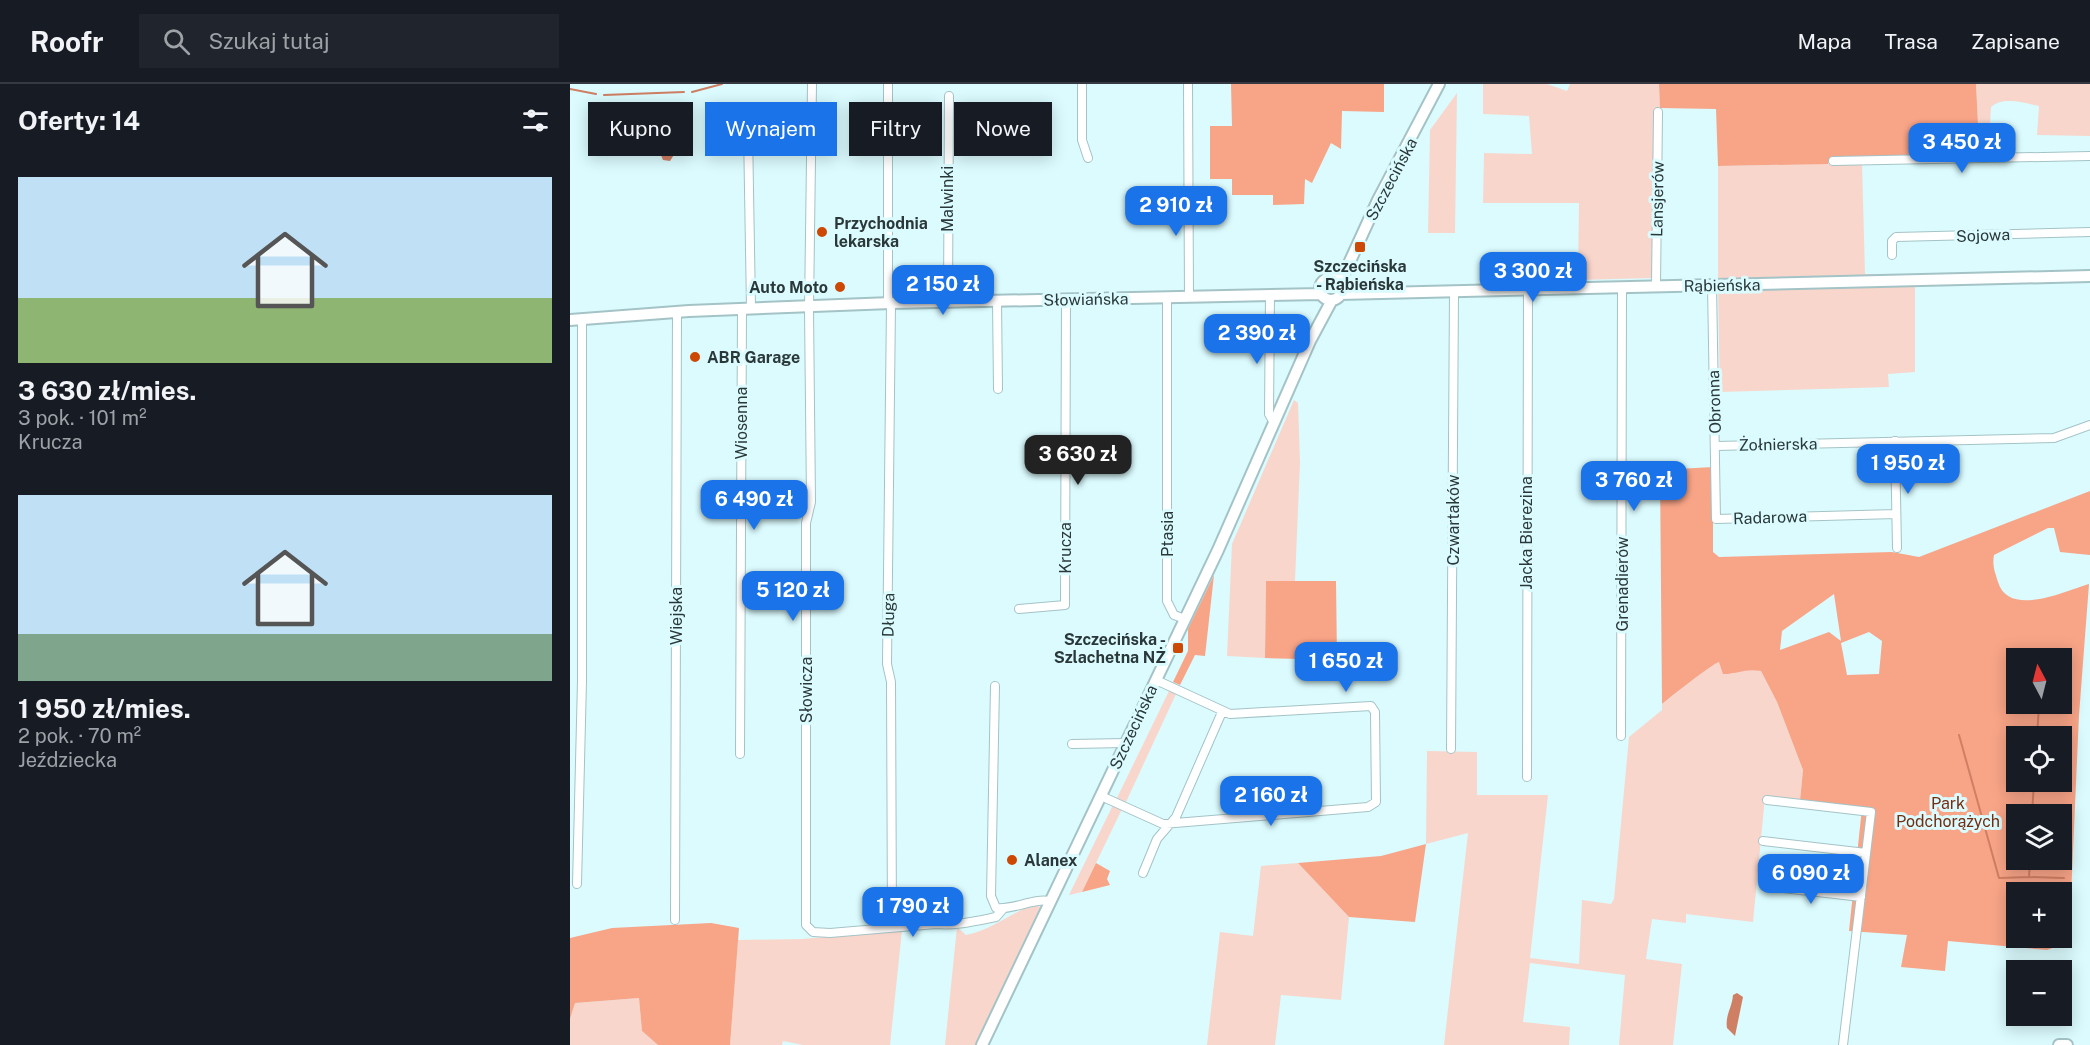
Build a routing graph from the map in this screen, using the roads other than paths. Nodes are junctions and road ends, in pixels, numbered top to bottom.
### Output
1 (812, 84) edge
2 (888, 84) edge
3 (1082, 84) edge
4 (1188, 84) edge
5 (1439, 84) edge
6 (949, 96) dead end
7 (1658, 112) dead end
8 (748, 156) edge
9 (2090, 156) edge
10 (1088, 158) dead end
11 (1833, 161) dead end
12 (2090, 232) edge
13 (1892, 255) dead end
14 (2090, 276) edge
15 (1712, 285) junction
16 (1656, 286) junction
17 (1622, 287) junction
18 (1528, 289) junction
19 (1331, 291) junction
20 (1454, 291) junction
21 (1270, 294) junction
22 (1189, 296) junction
23 (1167, 297) junction
24 (1066, 299) junction
25 (997, 300) junction
26 (948, 302) junction
27 (889, 303) junction
28 (809, 306) junction
29 (746, 308) junction
30 (677, 312) junction
31 (582, 319) junction
32 (570, 320) edge
33 (998, 389) dead end
34 (1274, 423) junction
35 (2090, 425) edge
36 (1895, 441) junction
37 (1716, 446) junction
38 (1896, 514) junction
39 (1716, 519) joint
40 (1897, 548) dead end
41 (1019, 609) dead end
42 (1185, 619) junction
43 (1156, 680) junction
44 (995, 686) dead end
45 (1222, 712) junction
46 (1622, 736) dead end
47 (1072, 744) dead end
48 (1125, 744) junction
49 (1451, 749) dead end
50 (741, 754) dead end
51 (1527, 777) dead end
52 (1101, 796) junction
53 (1767, 800) dead end
54 (1171, 823) junction
55 (1763, 841) dead end
56 (1866, 853) junction
57 (1143, 873) dead end
58 (577, 884) dead end
59 (1764, 886) dead end
60 (1861, 897) junction
61 (1050, 901) junction
62 (1003, 909) junction
63 (675, 920) dead end
64 (892, 927) junction
65 (982, 1045) edge
66 (1843, 1045) edge
67 (2059, 1045) edge
68 (2067, 1045) edge

1 - 28 street, Słowicza
2 - 27 street, Długa
3 - 10 street
4 - 22 street
5 - 19 street, Szczecińska
6 - 26 street, Malwinki
7 - 16 street, Lansjerów
8 - 29 street, Wiosenna
9 - 11 street
12 - 13 street, Sojowa
14 - 15 street, Rąbieńska
15 - 16 street, Rąbieńska
15 - 37 street, Obronna
16 - 17 street, Rąbieńska
17 - 18 street, Rąbieńska
17 - 46 street, Grenadierów
18 - 20 street, Rąbieńska
18 - 51 street, Jacka Bierezina
19 - 20 street, Rąbieńska
19 - 21 street, Słowiańska
19 - 34 street, Szczecińska
20 - 49 street, Czwartaków
21 - 22 street, Słowiańska
21 - 34 street
22 - 23 street, Słowiańska
23 - 24 street, Słowiańska
23 - 42 street, Ptasia
24 - 25 street, Słowiańska
24 - 41 street, Krucza
25 - 26 street, Słowiańska
25 - 33 street
26 - 27 street, Słowiańska
27 - 28 street, Słowiańska
27 - 64 street, Długa
28 - 29 street, Słowiańska
28 - 64 street, Słowicza
29 - 30 street, Słowiańska
29 - 50 street, Wiosenna
30 - 31 street, Słowiańska
30 - 63 street, Wiejska
31 - 32 street, Słowiańska
31 - 58 street
34 - 42 street, Szczecińska
35 - 36 street, Żołnierska
36 - 37 street, Żołnierska
36 - 38 street
37 - 39 street, Obronna
38 - 39 street, Radarowa
38 - 40 street
42 - 43 street, Szczecińska
43 - 45 street
43 - 48 street, Szczecińska
44 - 62 street
45 - 54 street
45 - 54 street
47 - 48 street
48 - 52 street, Szczecińska
52 - 54 street
52 - 61 street, Szczecińska
53 - 56 street
54 - 57 street
55 - 56 street
56 - 60 street
59 - 60 street
60 - 66 street
61 - 62 street
61 - 65 street, Szczecińska
62 - 64 street
67 - 68 street

